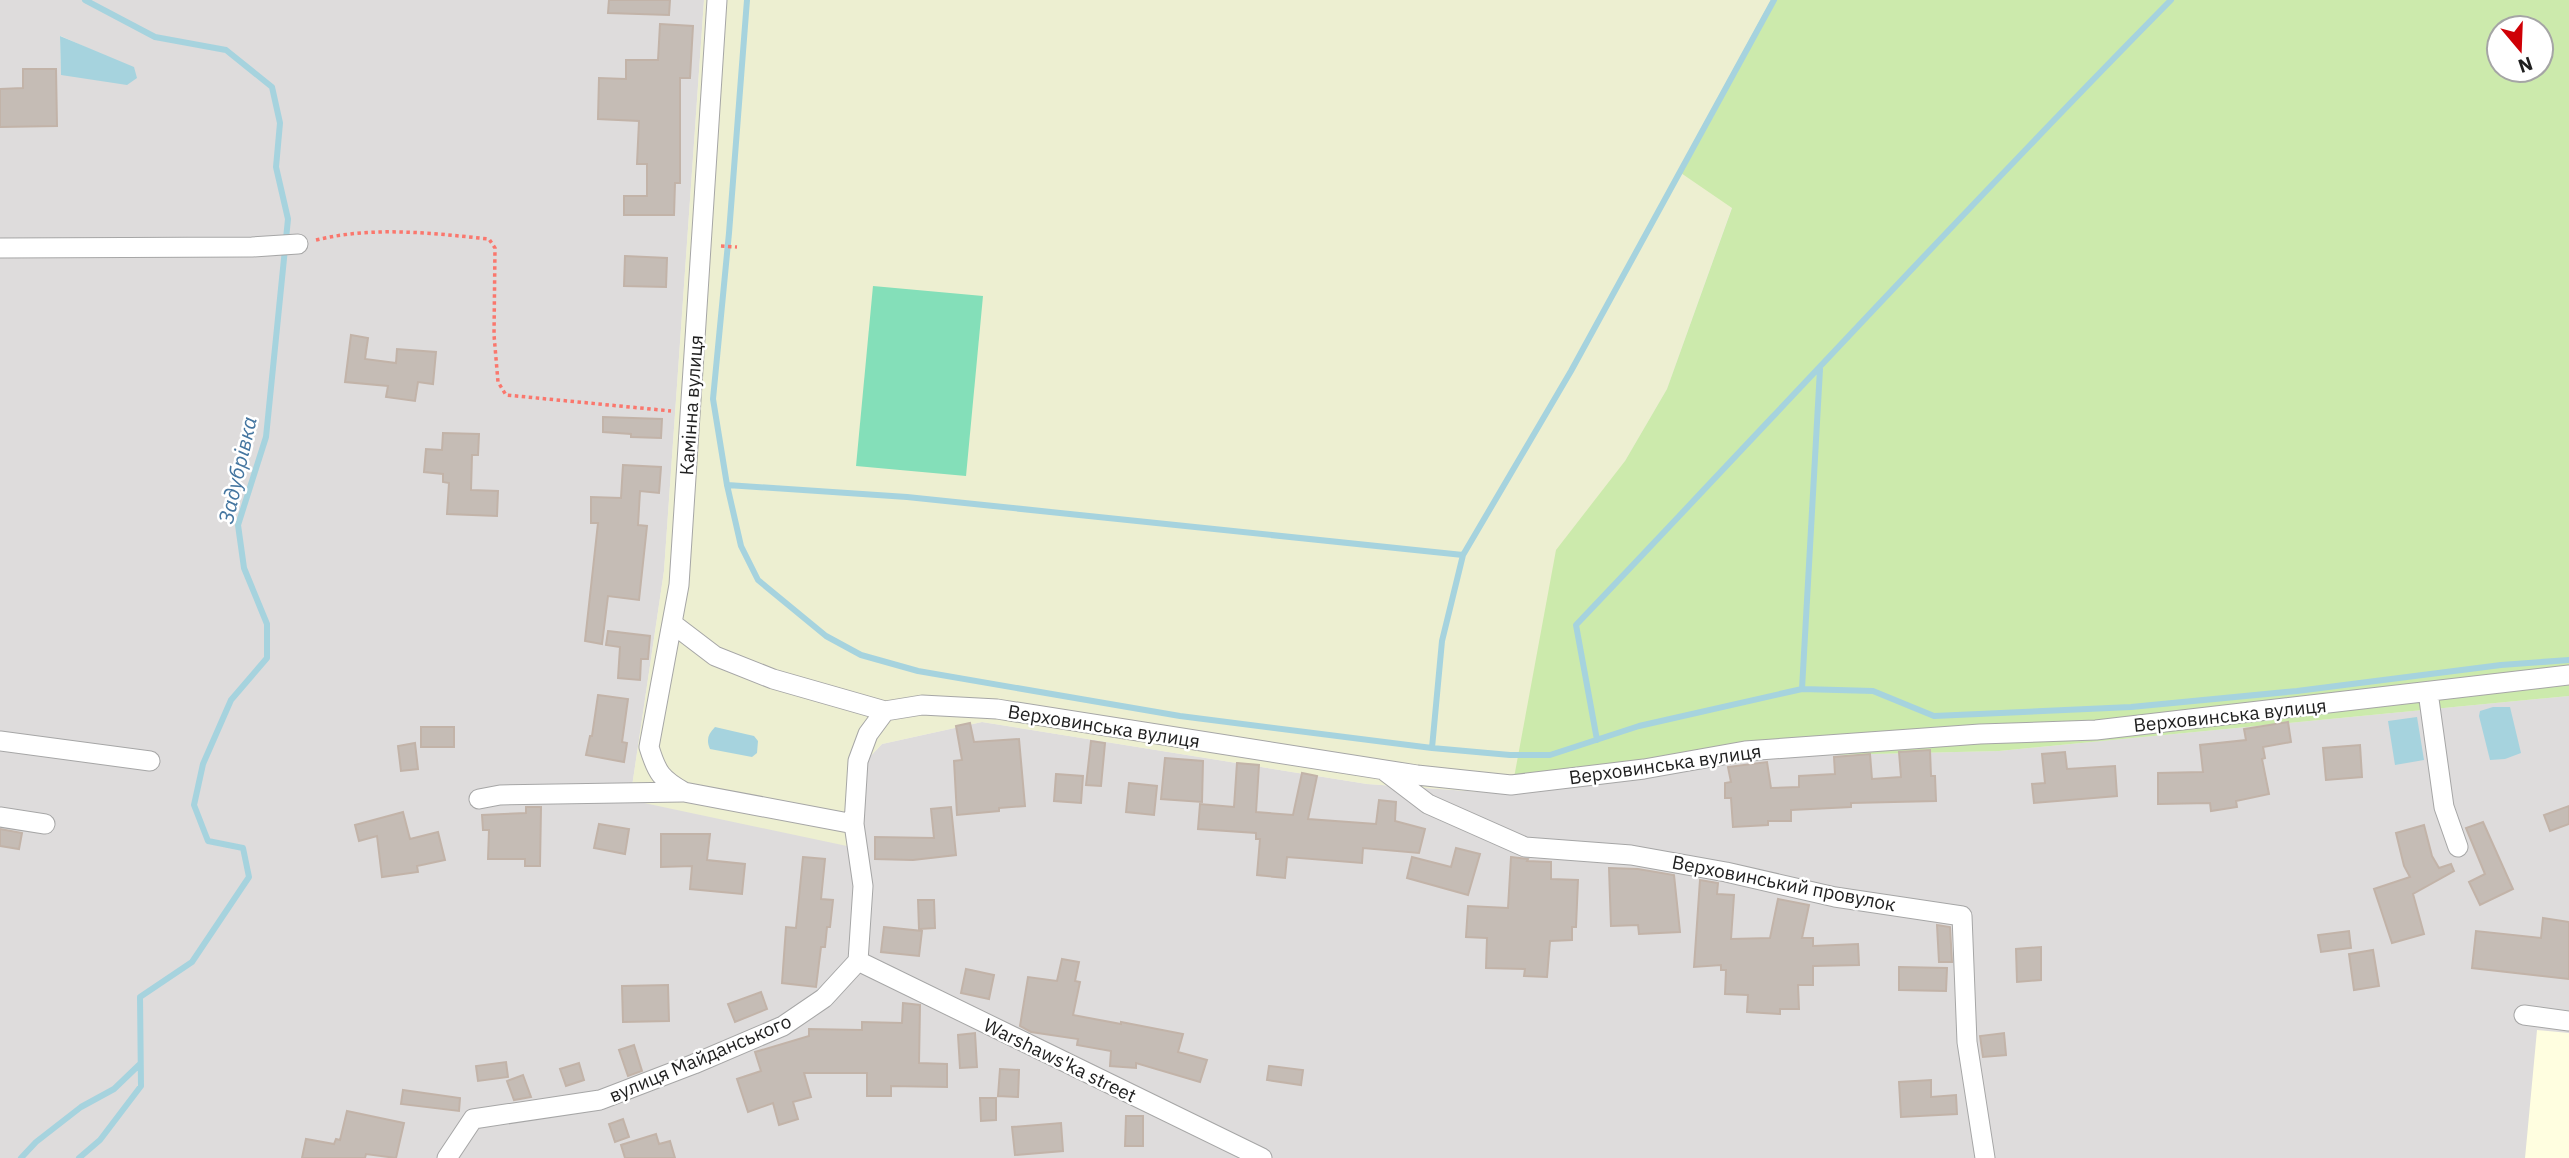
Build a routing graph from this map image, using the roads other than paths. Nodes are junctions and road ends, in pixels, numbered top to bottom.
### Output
1 (717, 0) edge
2 (298, 244) road end
3 (0, 248) edge
4 (673, 624) junction
5 (2569, 675) edge
6 (2428, 692) junction
7 (885, 711) junction
8 (0, 741) edge
9 (150, 761) dead end
10 (1383, 769) junction
11 (684, 792) junction
12 (479, 799) dead end
13 (0, 817) edge
14 (45, 824) dead end
15 (854, 824) junction
16 (2458, 847) dead end
17 (858, 961) junction
18 (2524, 1015) dead end
19 (2569, 1021) edge
20 (447, 1158) edge
21 (1262, 1158) edge
22 (1985, 1158) edge

1 - 4 street, Камінна вулиця
2 - 3 street
4 - 7 street
4 - 11 street, Камінна вулиця
5 - 6 street, Верховинська вулиця
6 - 10 street, Верховинська вулиця
6 - 16 street
7 - 10 street, Верховинська вулиця
7 - 15 street
8 - 9 street
10 - 22 street, Верховинський провулок
11 - 12 street, Камінна вулиця
11 - 15 street, Камінна вулиця
13 - 14 street
15 - 17 street
17 - 20 street, вулиця Майданського
17 - 21 street, Warshaws'ka street
18 - 19 street

